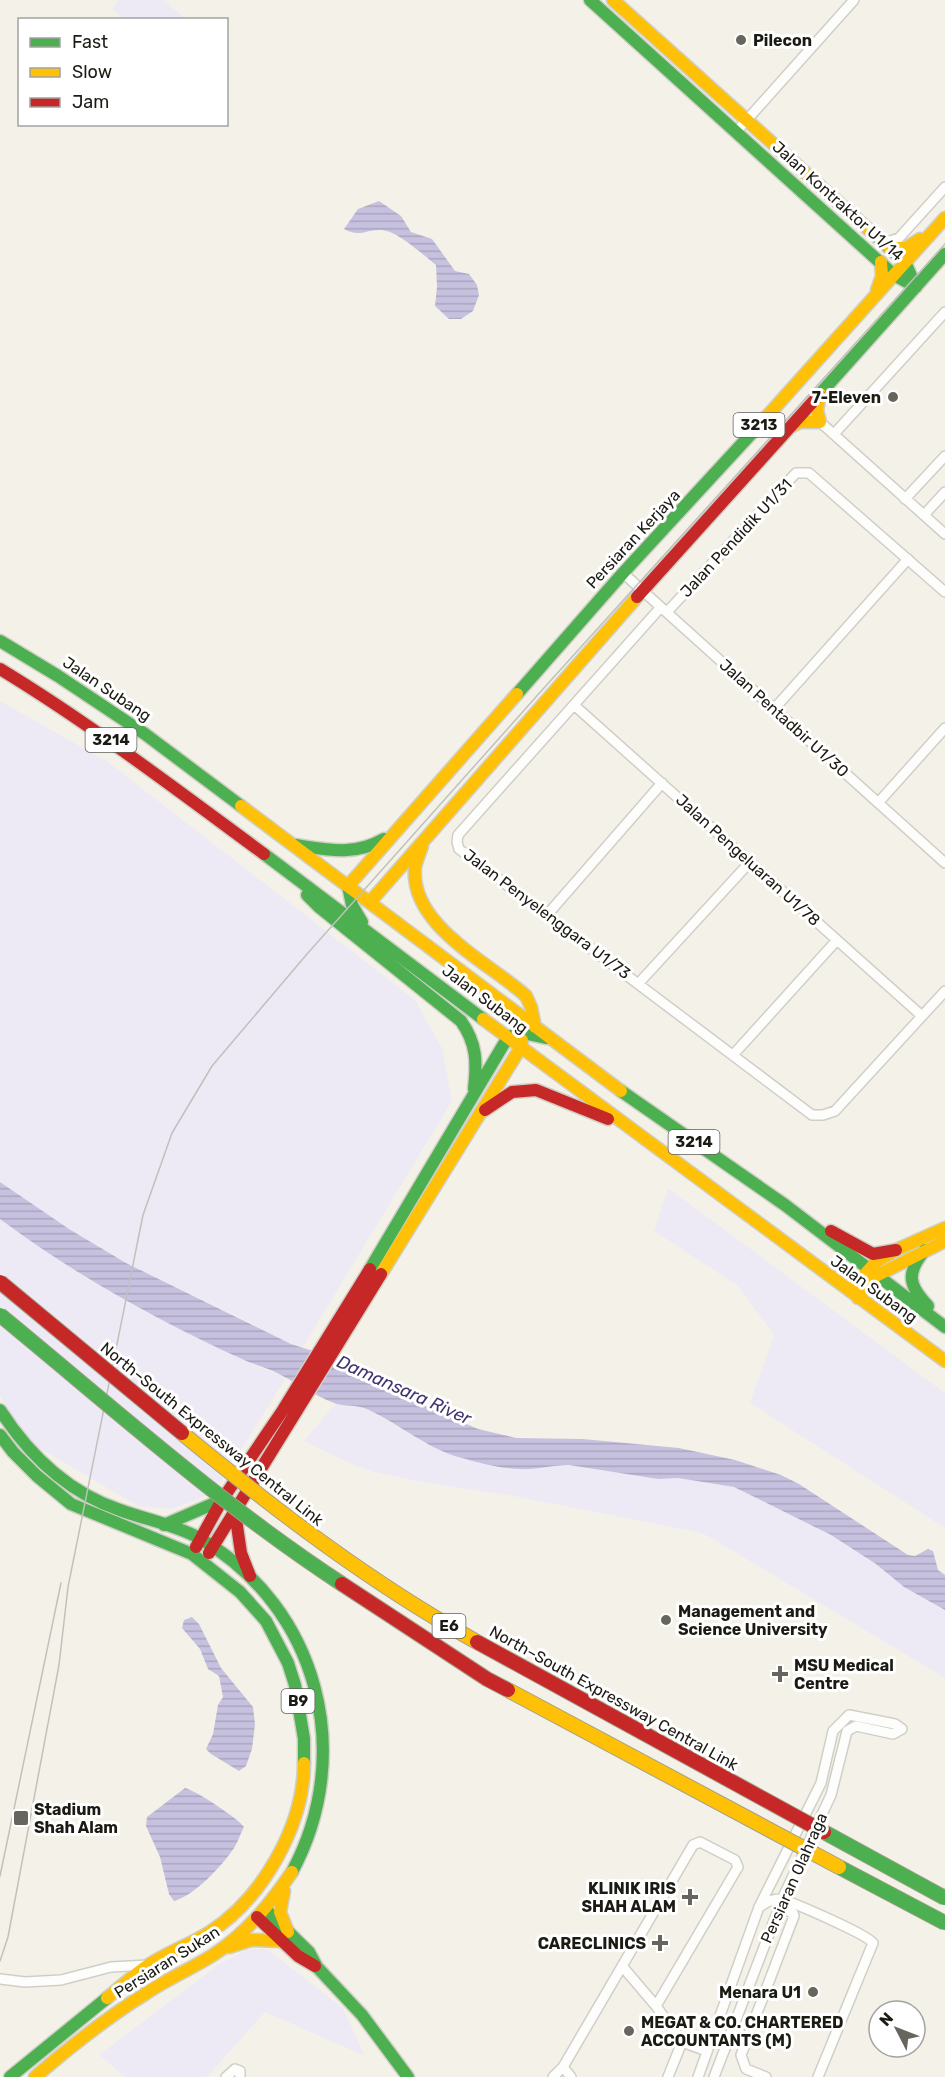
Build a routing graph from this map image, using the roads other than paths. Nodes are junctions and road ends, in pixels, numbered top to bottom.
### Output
1 (590, 0) edge
2 (613, 0) edge
3 (854, 0) edge
4 (747, 120) junction
5 (736, 132) junction
6 (945, 186) edge
7 (945, 217) edge
8 (885, 244) junction
9 (945, 254) edge
10 (880, 262) junction
11 (905, 262) junction
12 (894, 274) junction
13 (916, 287) junction
14 (945, 312) edge
15 (845, 329) junction
16 (820, 393) junction
17 (820, 422) junction
18 (790, 427) junction
19 (834, 434) junction
20 (945, 456) edge
21 (945, 492) edge
22 (905, 499) junction
23 (924, 515) junction
24 (945, 534) edge
25 (908, 560) junction
26 (622, 573) junction
27 (643, 591) junction
28 (945, 592) edge
29 (664, 610) junction
30 (0, 641) edge
31 (0, 669) edge
32 (574, 705) junction
33 (774, 709) junction
34 (945, 728) edge
35 (662, 783) junction
36 (878, 803) junction
37 (398, 829) junction
38 (427, 837) junction
39 (293, 844) junction
40 (945, 848) edge
41 (941, 859) edge
42 (750, 862) junction
43 (295, 877) junction
44 (348, 886) junction
45 (319, 895) junction
46 (370, 902) junction
47 (350, 903) junction
48 (547, 915) junction
49 (374, 937) junction
50 (837, 940) junction
51 (638, 984) junction
52 (945, 991) edge
53 (922, 1016) junction
54 (526, 1036) junction
55 (508, 1037) junction
56 (733, 1055) junction
57 (473, 1094) junction
58 (480, 1114) junction
59 (629, 1128) junction
60 (784, 1205) junction
61 (945, 1228) edge
62 (945, 1241) edge
63 (896, 1250) junction
64 (925, 1250) junction
65 (872, 1273) junction
66 (0, 1282) edge
67 (854, 1294) junction
68 (0, 1315) edge
69 (346, 1321) junction
70 (945, 1325) edge
71 (945, 1361) edge
72 (0, 1410) edge
73 (288, 1414) junction
74 (0, 1435) edge
75 (222, 1500) junction
76 (235, 1512) junction
77 (164, 1525) junction
78 (200, 1539) junction
79 (213, 1548) junction
80 (198, 1558) junction
81 (252, 1578) junction
82 (273, 1867) junction
83 (289, 1878) junction
84 (945, 1898) edge
85 (781, 1903) junction
86 (759, 1907) junction
87 (258, 1911) junction
88 (945, 1923) edge
89 (211, 1931) junction
90 (285, 1936) junction
91 (221, 1949) junction
92 (148, 1965) junction
93 (622, 1966) junction
94 (0, 1979) edge
95 (656, 2006) junction
96 (682, 2042) junction
97 (707, 2051) junction
98 (563, 2067) junction
99 (9, 2077) edge
100 (35, 2077) edge
101 (226, 2077) edge
102 (240, 2077) edge
103 (408, 2077) edge
104 (553, 2077) edge
105 (570, 2077) edge
106 (668, 2077) edge
107 (698, 2077) edge
108 (714, 2077) edge
109 (766, 2077) edge
110 (818, 2077) edge

1 - 5 main road, Jalan Kontraktor U1/14
2 - 4 main road, Jalan Kontraktor U1/14
3 - 4 street
4 - 5 street
4 - 8 main road, Jalan Kontraktor U1/14
5 - 10 main road, Jalan Kontraktor U1/14
6 - 8 street
7 - 8 main road
7 - 11 main road, Persiaran Kerjaya / 3213
8 - 11 main road, Jalan Kontraktor U1/14
9 - 13 main road, 3213
10 - 12 main road, Jalan Kontraktor U1/14
10 - 15 main road
11 - 12 main road, Persiaran Kerjaya / 3213
11 - 13 main road, Jalan Kontraktor U1/14
12 - 13 main road, Jalan Kontraktor U1/14
12 - 15 main road, Persiaran Kerjaya / 3213
13 - 16 main road, 3213
14 - 19 street
15 - 26 main road, Persiaran Kerjaya / 3213
16 - 17 main road
16 - 18 main road, 3213
17 - 18 main road
17 - 19 street
18 - 27 main road, 3213
19 - 22 street
20 - 22 street
21 - 23 street
22 - 23 street
23 - 24 street
25 - 28 street
25 - 29 street, Jalan Pendidik U1/31
25 - 33 street
26 - 27 street, Jalan Pentadbir U1/30
26 - 37 main road, Persiaran Kerjaya / 3213
27 - 29 street, Jalan Pentadbir U1/30
27 - 38 main road, 3213
29 - 32 street, Jalan Penyelenggara U1/73
29 - 33 street, Jalan Pentadbir U1/30
30 - 39 main road, Jalan Subang / 3214
31 - 43 main road, Jalan Subang / 3214
32 - 35 street, Jalan Pengeluaran U1/78
32 - 48 street, Jalan Penyelenggara U1/73
33 - 36 street, Jalan Pentadbir U1/30
34 - 36 street
35 - 42 street, Jalan Pengeluaran U1/78
35 - 48 street
36 - 41 street, Jalan Pentadbir U1/30
37 - 39 main road
37 - 44 main road, Persiaran Kerjaya / 3213
38 - 46 main road, 3213
38 - 54 main road
39 - 44 main road, Jalan Subang / 3214
40 - 41 street
42 - 50 street, Jalan Pengeluaran U1/78
42 - 51 street
43 - 45 main road, Jalan Subang / 3214
43 - 57 main road
44 - 46 main road, Jalan Subang / 3214
44 - 47 main road
45 - 47 main road
45 - 49 main road, Jalan Subang / 3214
46 - 47 main road
46 - 54 main road, Jalan Subang / 3214
47 - 49 main road
48 - 51 street, Jalan Penyelenggara U1/73
49 - 55 main road, Jalan Subang / 3214
50 - 53 street, Jalan Pengeluaran U1/78
50 - 56 street
51 - 56 street, Jalan Penyelenggara U1/73
52 - 53 street
53 - 56 street, Jalan Penyelenggara U1/73
54 - 55 main road
54 - 58 main road
54 - 59 main road, Jalan Subang / 3214
54 - 60 main road, Jalan Subang / 3214
55 - 57 main road
57 - 69 main road
58 - 59 main road
58 - 69 main road
59 - 67 main road, Jalan Subang / 3214
60 - 63 main road
60 - 65 main road, Jalan Subang / 3214
61 - 63 main road
62 - 64 main road
63 - 65 main road
64 - 65 main road
64 - 70 main road
65 - 67 main road
65 - 70 main road, Jalan Subang / 3214
66 - 84 main road, North–South Expressway Central Link / E6, bridge
67 - 71 main road, Jalan Subang / 3214
68 - 88 main road, E6, bridge
69 - 73 main road
72 - 77 main road, Persiaran Sukan / B9
73 - 75 main road
73 - 76 main road
74 - 80 main road, Persiaran Sukan / B9
75 - 77 main road
75 - 78 main road
76 - 79 main road
76 - 81 main road
77 - 78 main road, Persiaran Sukan / B9
78 - 79 main road, Persiaran Sukan / B9
78 - 80 main road
79 - 80 main road
79 - 81 main road, Persiaran Sukan / B9
80 - 82 main road, Persiaran Sukan / B9
81 - 83 main road, Persiaran Sukan / B9
82 - 87 main road
82 - 89 main road, Persiaran Sukan / B9
83 - 87 main road, Persiaran Sukan / B9
83 - 90 main road
85 - 86 street
85 - 86 street, Persiaran Olahraga
85 - 108 street, Persiaran Olahraga
85 - 109 street
85 - 110 street
86 - 97 street, Persiaran Olahraga
87 - 89 main road
87 - 90 main road
87 - 91 main road, Persiaran Sukan / B9
89 - 92 main road, Persiaran Sukan / B9
90 - 91 main road
90 - 103 main road
91 - 100 main road, Persiaran Sukan / B9
92 - 94 street
92 - 99 main road, Persiaran Sukan / B9
93 - 95 street
93 - 95 street
93 - 98 street
95 - 96 street
96 - 97 street
96 - 106 street
97 - 107 street, Persiaran Olahraga
98 - 104 street
98 - 105 street
101 - 102 street

